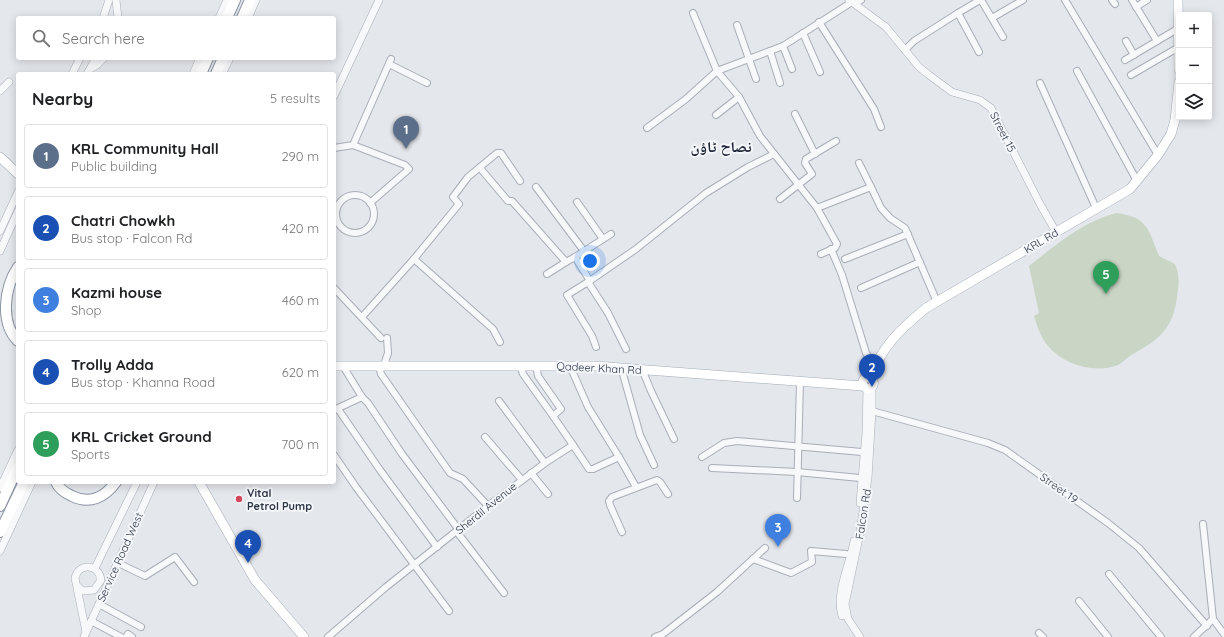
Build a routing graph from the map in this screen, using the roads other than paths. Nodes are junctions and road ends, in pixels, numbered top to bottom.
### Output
1 (109, 0) edge
2 (116, 0) edge
3 (227, 0) edge
4 (235, 0) edge
5 (250, 0) edge
6 (256, 0) edge
7 (379, 0) edge
8 (980, 0) edge
9 (1023, 0) edge
10 (1065, 0) edge
11 (1132, 0) edge
12 (1147, 0) edge
13 (1178, 0) edge
14 (854, 1) edge
15 (1015, 2) edge
16 (1136, 6) junction
17 (1178, 12) edge
18 (958, 13) junction
19 (694, 14) dead end
20 (105, 16) edge
21 (118, 16) edge
22 (220, 16) edge
23 (228, 16) edge
24 (243, 16) edge
25 (249, 16) edge
26 (992, 18) junction
27 (819, 22) junction
28 (737, 25) dead end
29 (1176, 30) edge
30 (802, 33) junction
31 (1003, 37) dead end
32 (1126, 41) dead end
33 (1157, 41) junction
34 (784, 46) junction
35 (1177, 48) edge
36 (905, 50) junction
37 (770, 51) junction
38 (979, 52) dead end
39 (1134, 55) junction
40 (79, 60) edge
41 (95, 60) edge
42 (102, 60) edge
43 (199, 60) edge
44 (207, 60) edge
45 (222, 60) edge
46 (229, 60) edge
47 (748, 60) junction
48 (1125, 60) dead end
49 (792, 69) dead end
50 (89, 71) edge
51 (717, 71) junction
52 (1077, 71) dead end
53 (73, 72) edge
54 (194, 72) edge
55 (202, 72) edge
56 (217, 72) edge
57 (223, 72) edge
58 (820, 72) dead end
59 (1131, 75) dead end
60 (756, 79) dead end
61 (9, 82) dead end
62 (427, 83) dead end
63 (780, 83) dead end
64 (1040, 83) dead end
65 (1179, 84) edge
66 (0, 91) edge
67 (336, 92) edge
68 (739, 96) junction
69 (795, 114) dead end
70 (716, 115) dead end
71 (881, 127) dead end
72 (647, 128) dead end
73 (836, 141) dead end
74 (353, 145) junction
75 (336, 148) edge
76 (774, 154) junction
77 (815, 154) junction
78 (1158, 155) junction
79 (0, 157) edge
80 (0, 163) edge
81 (859, 163) dead end
82 (480, 168) junction
83 (16, 170) edge
84 (16, 177) edge
85 (520, 181) dead end
86 (1137, 181) junction
87 (800, 184) junction
88 (536, 188) dead end
89 (871, 188) junction
90 (16, 196) edge
91 (780, 199) dead end
92 (577, 202) dead end
93 (370, 203) junction
94 (817, 208) junction
95 (1096, 208) junction
96 (336, 212) edge
97 (16, 215) edge
98 (336, 218) edge
99 (0, 231) edge
100 (1056, 232) junction
101 (611, 234) dead end
102 (908, 234) junction
103 (603, 239) junction
104 (831, 249) junction
105 (0, 251) edge
106 (584, 251) junction
107 (821, 254) dead end
108 (575, 257) junction
109 (414, 259) junction
110 (846, 259) dead end
111 (566, 262) junction
112 (920, 262) junction
113 (16, 271) edge
114 (547, 274) dead end
115 (589, 281) junction
116 (861, 288) dead end
117 (336, 292) edge
118 (937, 302) junction
119 (362, 317) junction
120 (16, 338) edge
121 (500, 342) dead end
122 (596, 347) dead end
123 (626, 349) dead end
124 (336, 362) edge
125 (382, 364) junction
126 (520, 365) junction
127 (536, 365) junction
128 (338, 366) edge
129 (570, 366) junction
130 (874, 366) junction
131 (621, 367) junction
132 (642, 369) junction
133 (800, 381) junction
134 (867, 384) junction
135 (362, 397) junction
136 (499, 401) dead end
137 (336, 409) edge
138 (872, 411) junction
139 (553, 416) junction
140 (485, 437) dead end
141 (674, 439) dead end
142 (573, 445) junction
143 (798, 448) junction
144 (862, 452) dead end
145 (16, 454) edge
146 (620, 457) junction
147 (702, 457) dead end
148 (336, 458) edge
149 (545, 463) junction
150 (654, 465) dead end
151 (712, 468) dead end
152 (16, 471) edge
153 (797, 472) junction
154 (531, 473) junction
155 (860, 478) dead end
156 (522, 480) junction
157 (23, 484) edge
158 (31, 484) edge
159 (58, 484) edge
160 (114, 484) edge
161 (136, 484) edge
162 (153, 484) edge
163 (200, 484) edge
164 (1, 485) edge
165 (636, 487) junction
166 (548, 494) dead end
167 (668, 494) dead end
168 (797, 498) dead end
169 (0, 506) edge
170 (488, 506) junction
171 (1203, 524) dead end
172 (458, 531) junction
173 (0, 532) edge
174 (622, 532) dead end
175 (437, 547) junction
176 (765, 548) dead end
177 (0, 551) edge
178 (846, 554) dead end
179 (753, 559) junction
180 (118, 563) junction
181 (415, 564) junction
182 (95, 568) junction
183 (1110, 574) dead end
184 (194, 582) dead end
185 (100, 584) junction
186 (77, 586) junction
187 (504, 593) dead end
188 (1079, 601) dead end
189 (100, 602) junction
190 (449, 611) dead end
191 (1213, 620) junction
192 (91, 621) junction
193 (1207, 626) junction
194 (141, 627) dead end
195 (1224, 634) edge
196 (85, 635) edge
197 (121, 637) edge
198 (126, 637) edge
199 (132, 637) edge
200 (304, 637) edge
201 (328, 637) edge
202 (655, 637) edge
203 (854, 637) edge
204 (860, 637) edge
205 (1108, 637) edge
206 (1161, 637) edge
207 (1194, 637) edge

1 - 20 street
2 - 21 street
3 - 22 street
4 - 23 highway
5 - 24 highway
6 - 25 street
7 - 67 street
8 - 18 street
8 - 26 street
9 - 15 street
10 - 78 street
11 - 16 street
12 - 16 street
13 - 17 main road
14 - 27 street
14 - 36 street, Street 15
15 - 26 street
16 - 33 street
18 - 36 street
18 - 38 street
19 - 51 street
26 - 31 street
27 - 30 street
27 - 71 street
28 - 47 street
29 - 33 street
30 - 34 street
30 - 58 street
32 - 39 street
33 - 39 street
34 - 37 street
34 - 49 street
35 - 59 street
36 - 100 street, Street 15
37 - 47 street
37 - 63 street
39 - 48 street
40 - 53 street
41 - 50 street
42 - 50 street
43 - 54 street
44 - 55 highway
45 - 56 highway
46 - 57 street
47 - 51 street
47 - 60 street
51 - 68 street
51 - 72 street
52 - 86 street
61 - 66 street
62 - 74 street
64 - 95 street
65 - 78 main road, KRL Rd
68 - 70 street
68 - 76 street
69 - 77 street
73 - 77 street
74 - 75 street
74 - 93 street
76 - 87 street
76 - 115 street
77 - 87 street
78 - 86 main road, KRL Rd
79 - 83 main road
80 - 84 main road
81 - 89 street
82 - 85 street
82 - 109 street
82 - 111 street
86 - 95 main road, KRL Rd
87 - 91 street
87 - 94 street
88 - 106 street
89 - 94 street
89 - 102 street
90 - 99 street
92 - 103 street
93 - 96 street
93 - 98 street
94 - 104 street
95 - 100 main road, KRL Rd
97 - 105 street
100 - 118 main road, KRL Rd
101 - 103 street
102 - 110 street
102 - 112 street
103 - 106 street
104 - 107 street
104 - 130 street
106 - 108 street
108 - 111 street
108 - 115 street
109 - 119 street
109 - 121 street
111 - 114 street
112 - 116 street
112 - 118 street
113 - 120 highway
115 - 122 street
115 - 123 street
117 - 119 street
118 - 130 main road, KRL Rd
119 - 125 street
124 - 125 main road, Qadeer Khan Rd
125 - 126 main road, Qadeer Khan Rd
125 - 128 main road, Qadeer Khan Rd
125 - 134 main road, Qadeer Khan Rd
125 - 170 street
126 - 127 main road, Qadeer Khan Rd
126 - 139 street
127 - 129 main road, Qadeer Khan Rd
127 - 139 street
128 - 135 street
129 - 131 main road, Qadeer Khan Rd
129 - 146 street
130 - 134 main road, KRL Rd
131 - 132 main road, Qadeer Khan Rd
131 - 150 street
132 - 133 main road, Qadeer Khan Rd
132 - 141 street
133 - 134 main road, Qadeer Khan Rd
133 - 143 street
134 - 138 street, Falcon Rd
134 - 203 street, Falcon Rd
135 - 137 street
135 - 172 street
136 - 149 street
137 - 175 street
138 - 193 street, Street 19
138 - 204 street, Falcon Rd
139 - 142 street
140 - 156 street
142 - 146 street
142 - 149 street, Sherdil Avenue
143 - 144 street
143 - 147 street
143 - 153 street
145 - 164 street
146 - 165 street
148 - 181 street
149 - 154 street, Sherdil Avenue
151 - 153 street
152 - 169 highway
153 - 155 street
153 - 168 street
154 - 156 street, Sherdil Avenue
154 - 166 street
156 - 170 street, Sherdil Avenue
157 - 173 highway
158 - 177 street
159 - 160 highway
161 - 182 street, Service Road West
162 - 180 street, Service Road West
163 - 200 main road
165 - 167 street
165 - 174 street
170 - 172 street, Sherdil Avenue
171 - 191 street
172 - 175 street, Sherdil Avenue
172 - 187 street
175 - 181 street, Sherdil Avenue
176 - 179 street
178 - 179 street
179 - 202 street
180 - 184 street
180 - 189 street, Service Road West
181 - 190 street
181 - 201 street, Sherdil Avenue
182 - 185 street
182 - 186 street
183 - 206 street
185 - 186 street
185 - 189 street
186 - 196 street, Service Road West
188 - 205 street
189 - 192 street, Service Road West
189 - 194 street
191 - 193 street
191 - 195 street
192 - 196 street, Service Road West
192 - 197 street
193 - 207 street
198 - 199 street

